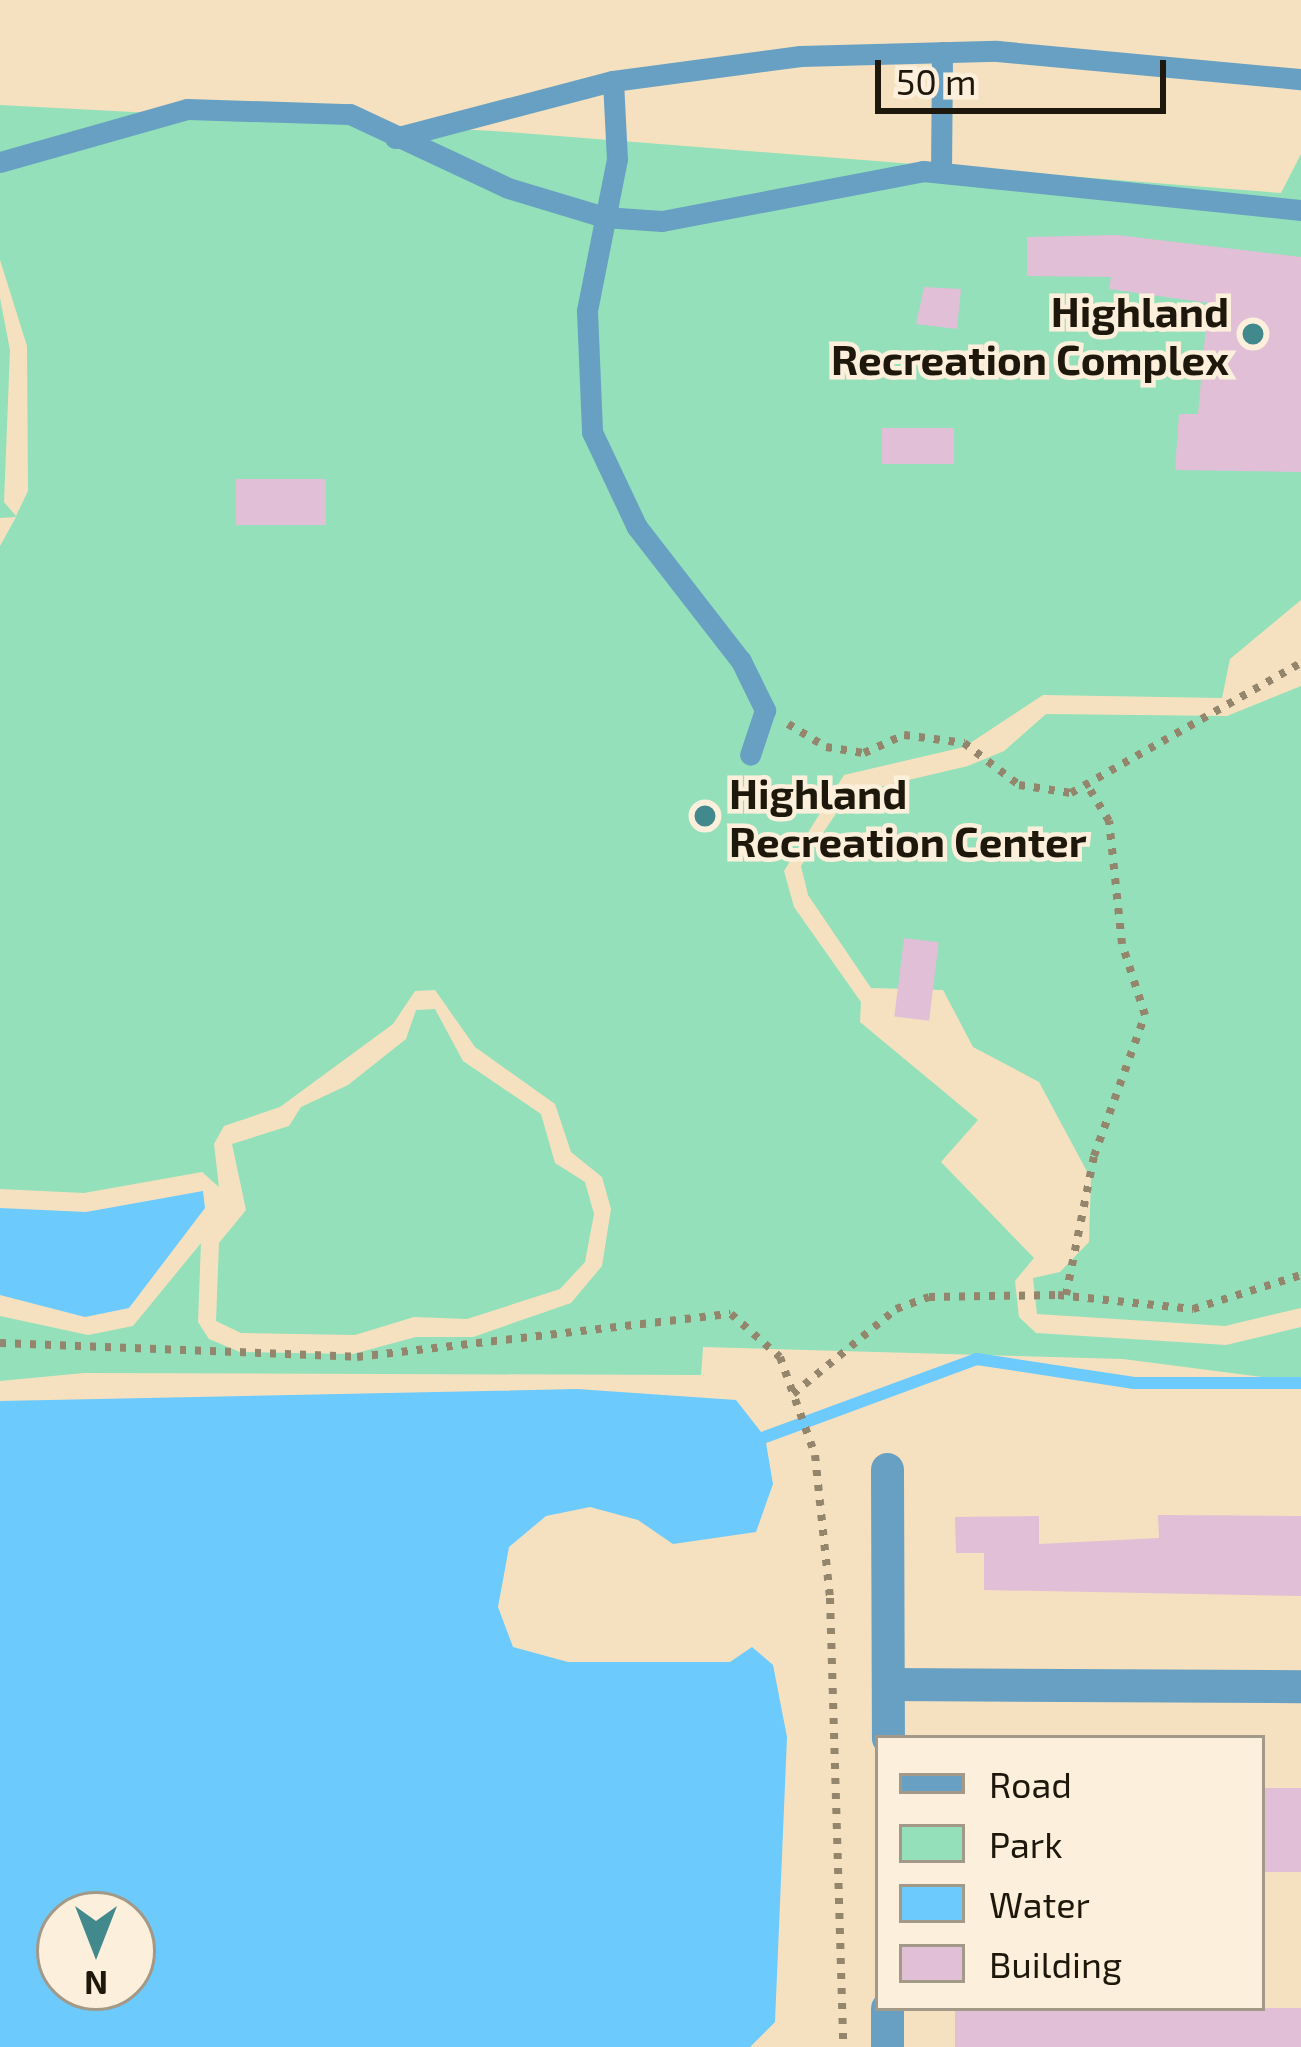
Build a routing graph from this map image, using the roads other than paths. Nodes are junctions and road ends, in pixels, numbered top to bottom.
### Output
1 (942, 52) junction
2 (1301, 79) edge
3 (613, 81) junction
4 (394, 138) junction
5 (0, 162) edge
6 (941, 172) junction
7 (1301, 210) edge
8 (604, 217) junction
9 (750, 755) dead end
10 (887, 1469) dead end
11 (888, 1684) junction
12 (1301, 1686) edge
13 (888, 1735) edge
14 (887, 2011) edge
15 (887, 2047) edge

1 - 2 lane
1 - 3 lane
1 - 6 lane
3 - 4 lane
3 - 8 lane
4 - 5 lane
4 - 8 lane
6 - 7 lane
6 - 8 lane
8 - 9 lane
10 - 11 street
11 - 12 street
11 - 13 street
14 - 15 street

